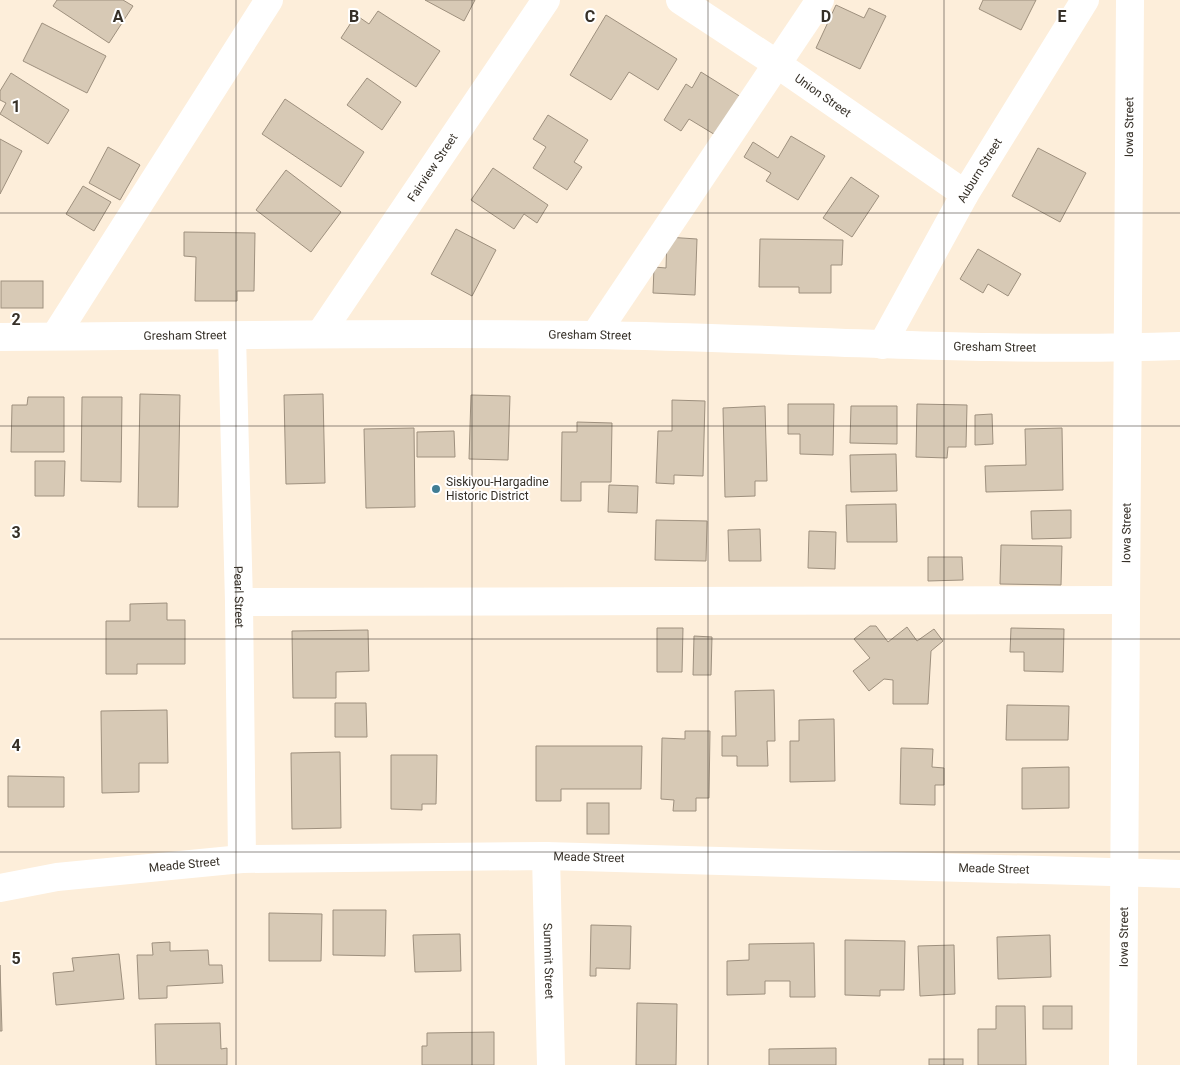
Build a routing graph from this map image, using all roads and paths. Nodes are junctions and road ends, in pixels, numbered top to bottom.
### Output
1 (269, 0) edge
2 (546, 0) edge
3 (680, 0) edge
4 (820, 0) edge
5 (1086, 0) edge
6 (1130, 0) edge
7 (777, 64) junction
8 (965, 194) junction
9 (320, 334) junction
10 (595, 335) junction
11 (55, 336) junction
12 (232, 336) junction
13 (0, 337) edge
14 (882, 345) junction
15 (1180, 346) edge
16 (1128, 348) junction
17 (1125, 600) junction
18 (239, 602) junction
19 (546, 856) junction
20 (242, 859) junction
21 (1123, 873) junction
22 (1180, 874) edge
23 (0, 888) edge
24 (551, 1065) edge
25 (1122, 1065) edge

1 - 11 street
2 - 9 street, Fairview Street
3 - 7 street, Union Street
4 - 7 street
5 - 8 street, Auburn Street
6 - 16 street, Iowa Street
7 - 8 street, Union Street
7 - 10 street
8 - 14 street, Auburn Street
9 - 10 street, Gresham Street
9 - 12 street, Gresham Street
10 - 14 street, Gresham Street
11 - 12 street, Gresham Street
11 - 13 street, Gresham Street
12 - 18 street, Pearl Street
14 - 16 street, Gresham Street
15 - 16 street, Gresham Street
16 - 17 street, Iowa Street
17 - 18 street
17 - 21 street, Iowa Street
18 - 20 street, Pearl Street
19 - 20 street, Meade Street
19 - 21 street, Meade Street
19 - 24 street, Summit Street
20 - 23 street, Meade Street
21 - 22 street, Meade Street
21 - 25 street, Iowa Street

